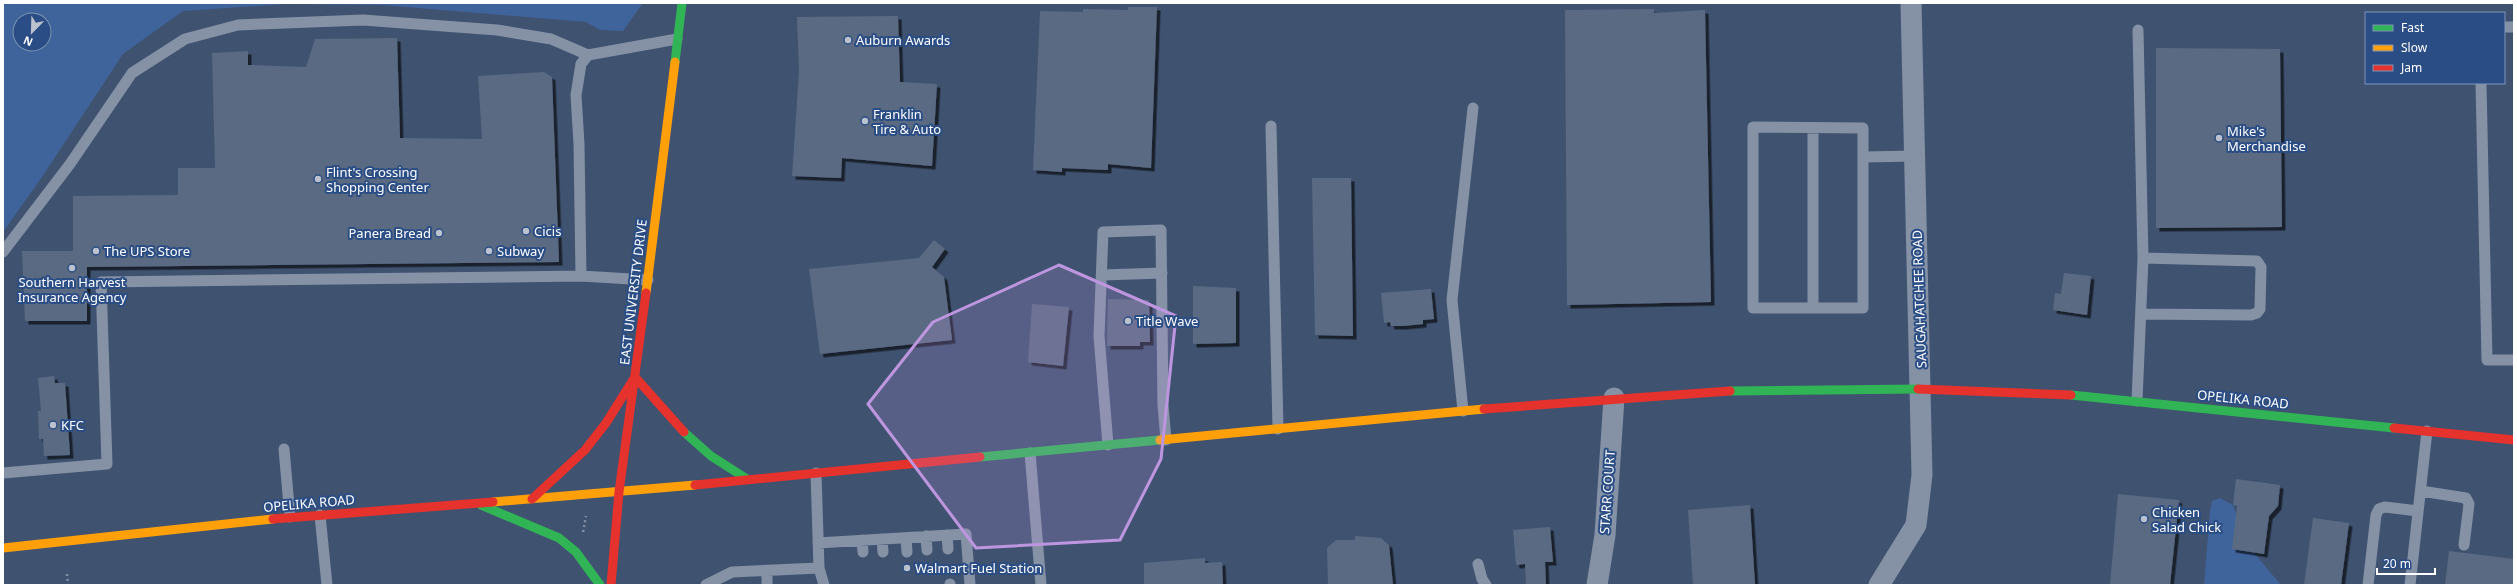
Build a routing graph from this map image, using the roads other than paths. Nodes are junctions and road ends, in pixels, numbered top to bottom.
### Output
1 (682, 3) edge
2 (1911, 3) edge
3 (2138, 30) dead end
4 (677, 39) junction
5 (588, 55) junction
6 (2481, 84) edge
7 (1473, 108) dead end
8 (1271, 126) dead end
9 (1813, 128) junction
10 (1915, 156) junction
11 (1863, 157) junction
12 (3, 252) edge
13 (2143, 258) junction
14 (1162, 273) junction
15 (1102, 275) junction
16 (581, 276) junction
17 (648, 280) junction
18 (1813, 308) junction
19 (2142, 314) junction
20 (2514, 360) edge
21 (635, 377) junction
22 (1922, 389) junction
23 (1614, 398) junction
24 (2137, 401) junction
25 (1463, 411) junction
26 (1278, 429) junction
27 (2427, 431) junction
28 (1166, 440) junction
29 (2514, 440) edge
30 (1108, 446) junction
31 (284, 449) dead end
32 (1030, 453) junction
33 (3, 473) edge
34 (816, 473) junction
35 (747, 479) junction
36 (2421, 491) junction
37 (619, 492) junction
38 (532, 499) junction
39 (476, 503) junction
40 (2418, 511) junction
41 (320, 515) junction
42 (290, 517) junction
43 (947, 535) junction
44 (926, 536) junction
45 (906, 538) junction
46 (882, 539) junction
47 (862, 540) junction
48 (818, 543) junction
49 (2464, 545) dead end
50 (3, 548) edge
51 (948, 549) dead end
52 (927, 550) dead end
53 (863, 552) dead end
54 (883, 552) dead end
55 (906, 552) dead end
56 (1478, 564) dead end
57 (819, 568) junction
58 (767, 570) junction
59 (327, 585) edge
60 (600, 585) edge
61 (611, 585) edge
62 (706, 585) edge
63 (767, 585) edge
64 (824, 585) edge
65 (970, 585) edge
66 (1041, 585) edge
67 (1486, 585) edge
68 (1597, 585) edge
69 (1879, 585) edge
70 (2368, 585) edge
71 (2410, 585) edge

1 - 4 main road, EAST UNIVERSITY DRIVE
2 - 10 street, SAUGAHATCHEE ROAD
3 - 13 lane
4 - 5 lane
4 - 17 main road, EAST UNIVERSITY DRIVE
5 - 12 lane
5 - 16 lane
6 - 20 lane
7 - 25 lane
8 - 26 lane
9 - 11 lane
9 - 18 lane
9 - 18 lane
10 - 11 lane
10 - 22 street, SAUGAHATCHEE ROAD
11 - 18 lane
13 - 19 lane
13 - 19 lane
14 - 15 lane
14 - 15 lane
14 - 28 lane
15 - 30 lane
16 - 17 lane
16 - 33 lane
17 - 21 main road, EAST UNIVERSITY DRIVE
19 - 24 lane
21 - 35 main road
21 - 37 main road, EAST UNIVERSITY DRIVE
21 - 38 main road
22 - 23 main road, OPELIKA ROAD
22 - 24 main road, OPELIKA ROAD
22 - 69 street, SAUGAHATCHEE ROAD
23 - 25 main road, OPELIKA ROAD
23 - 68 street, STARR COURT
24 - 27 main road, OPELIKA ROAD
25 - 26 main road, OPELIKA ROAD
26 - 28 main road, OPELIKA ROAD
27 - 29 main road, OPELIKA ROAD
27 - 36 lane
28 - 30 main road, OPELIKA ROAD
30 - 32 main road, OPELIKA ROAD
31 - 42 lane
32 - 34 main road, OPELIKA ROAD
32 - 66 lane
34 - 35 main road, OPELIKA ROAD
34 - 48 lane
35 - 37 main road, OPELIKA ROAD
36 - 40 lane
36 - 49 lane
37 - 38 main road, OPELIKA ROAD
37 - 61 main road, EAST UNIVERSITY DRIVE
38 - 39 main road, OPELIKA ROAD
39 - 41 main road, OPELIKA ROAD
39 - 60 main road
40 - 70 lane
40 - 71 lane
41 - 42 main road, OPELIKA ROAD
41 - 59 lane
42 - 50 main road, OPELIKA ROAD
43 - 44 lane
43 - 51 lane
43 - 65 lane
44 - 45 lane
44 - 52 lane
45 - 46 lane
45 - 55 lane
46 - 47 lane
46 - 54 lane
47 - 48 lane
47 - 53 lane
48 - 57 lane
56 - 67 lane
57 - 58 lane
57 - 64 lane
58 - 62 lane
58 - 63 lane

